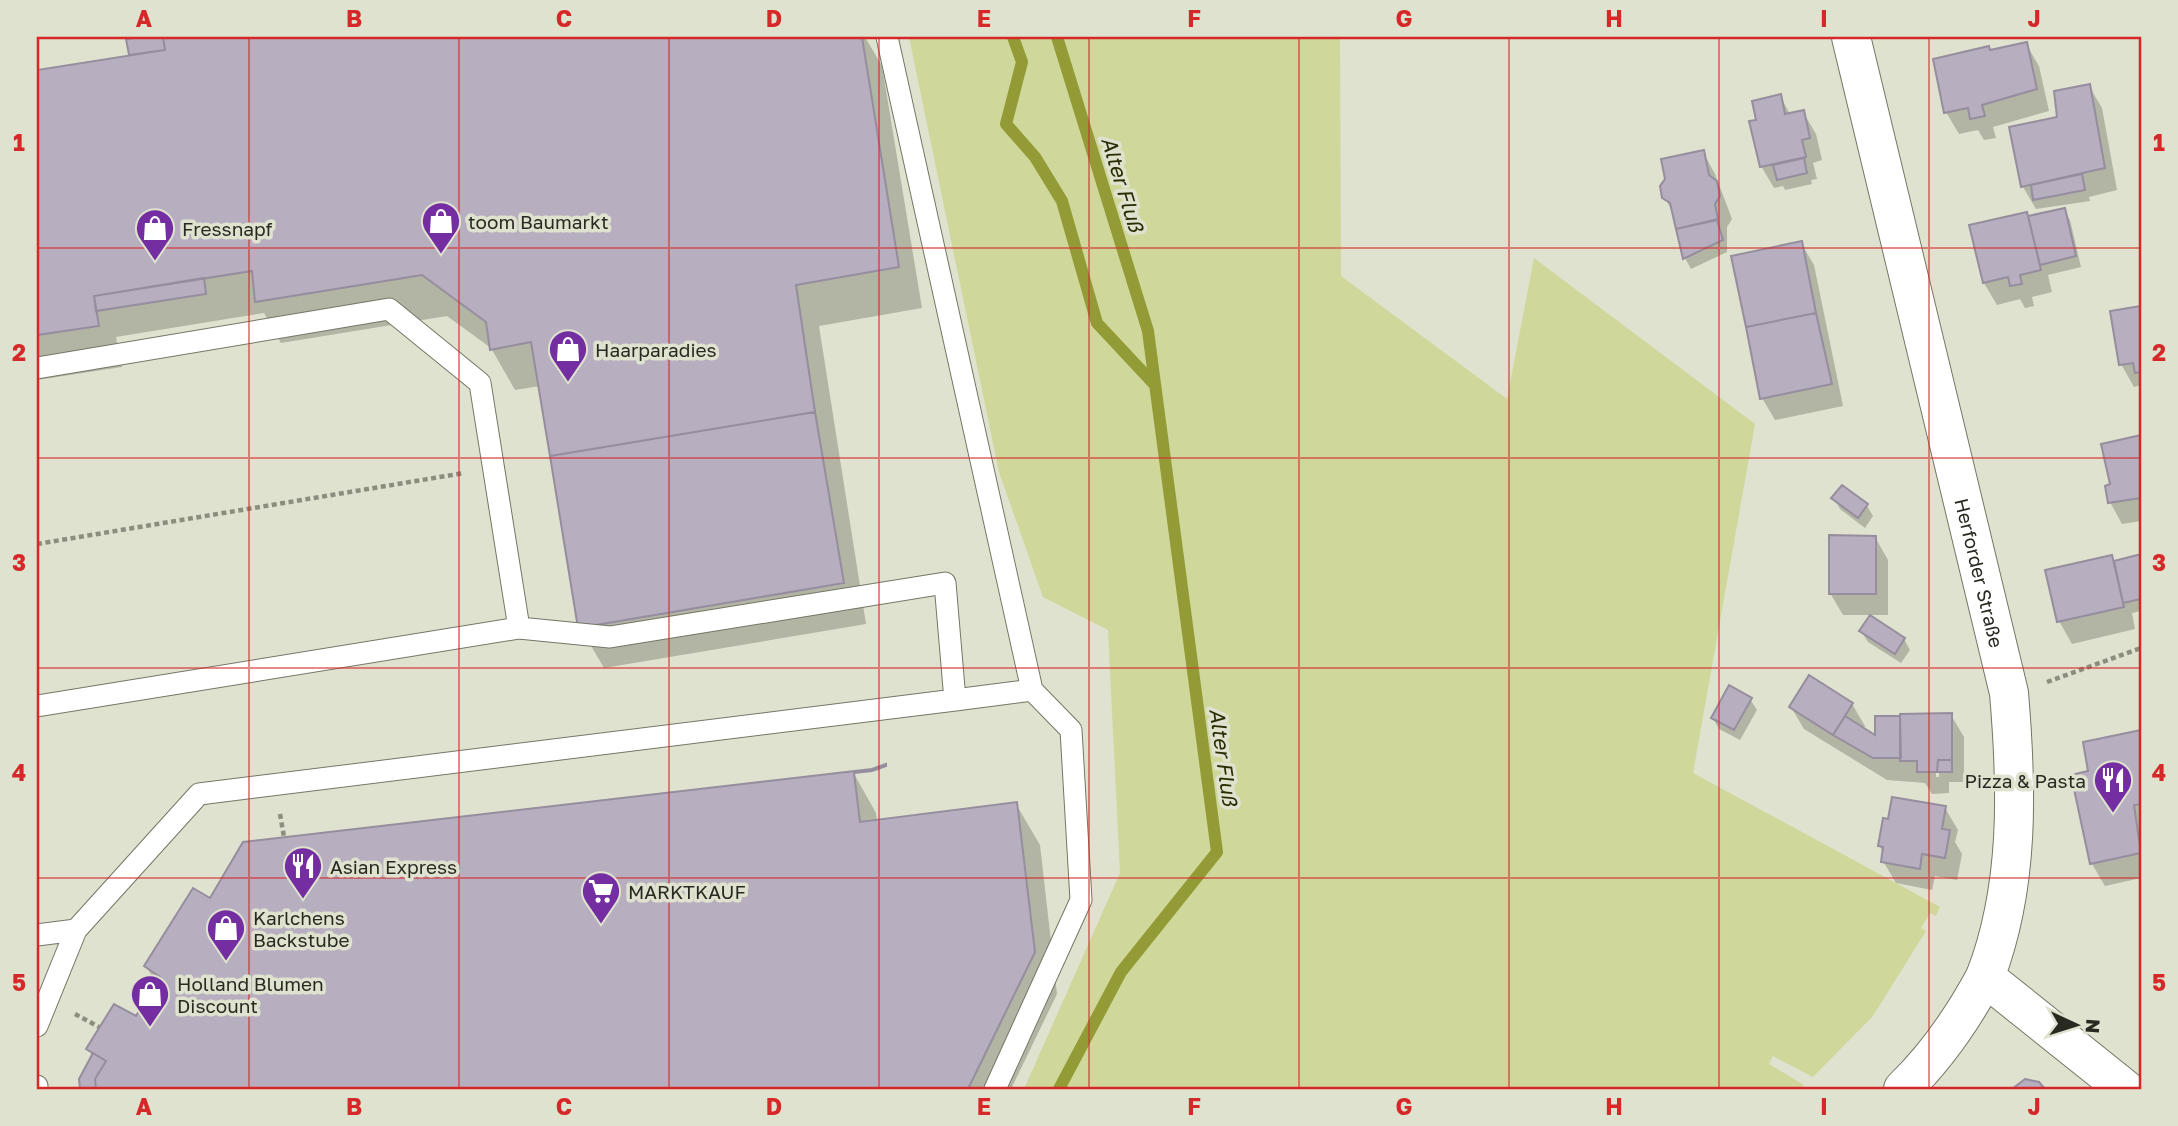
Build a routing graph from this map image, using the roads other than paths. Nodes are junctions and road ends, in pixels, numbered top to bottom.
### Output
1 (887, 37) edge
2 (1851, 37) edge
3 (37, 368) edge
4 (519, 628) junction
5 (1032, 690) junction
6 (955, 700) junction
7 (37, 706) edge
8 (76, 930) junction
9 (37, 934) edge
10 (1985, 976) junction
11 (37, 1026) edge
12 (995, 1089) edge
13 (1903, 1089) edge
14 (2125, 1089) edge

1 - 5 lane
2 - 10 main road, Herforder Straße
3 - 4 lane
4 - 6 lane
4 - 7 lane
5 - 6 lane
5 - 12 lane
6 - 8 lane
8 - 9 lane
8 - 11 lane
10 - 13 main road, Herforder Straße
10 - 14 main road

